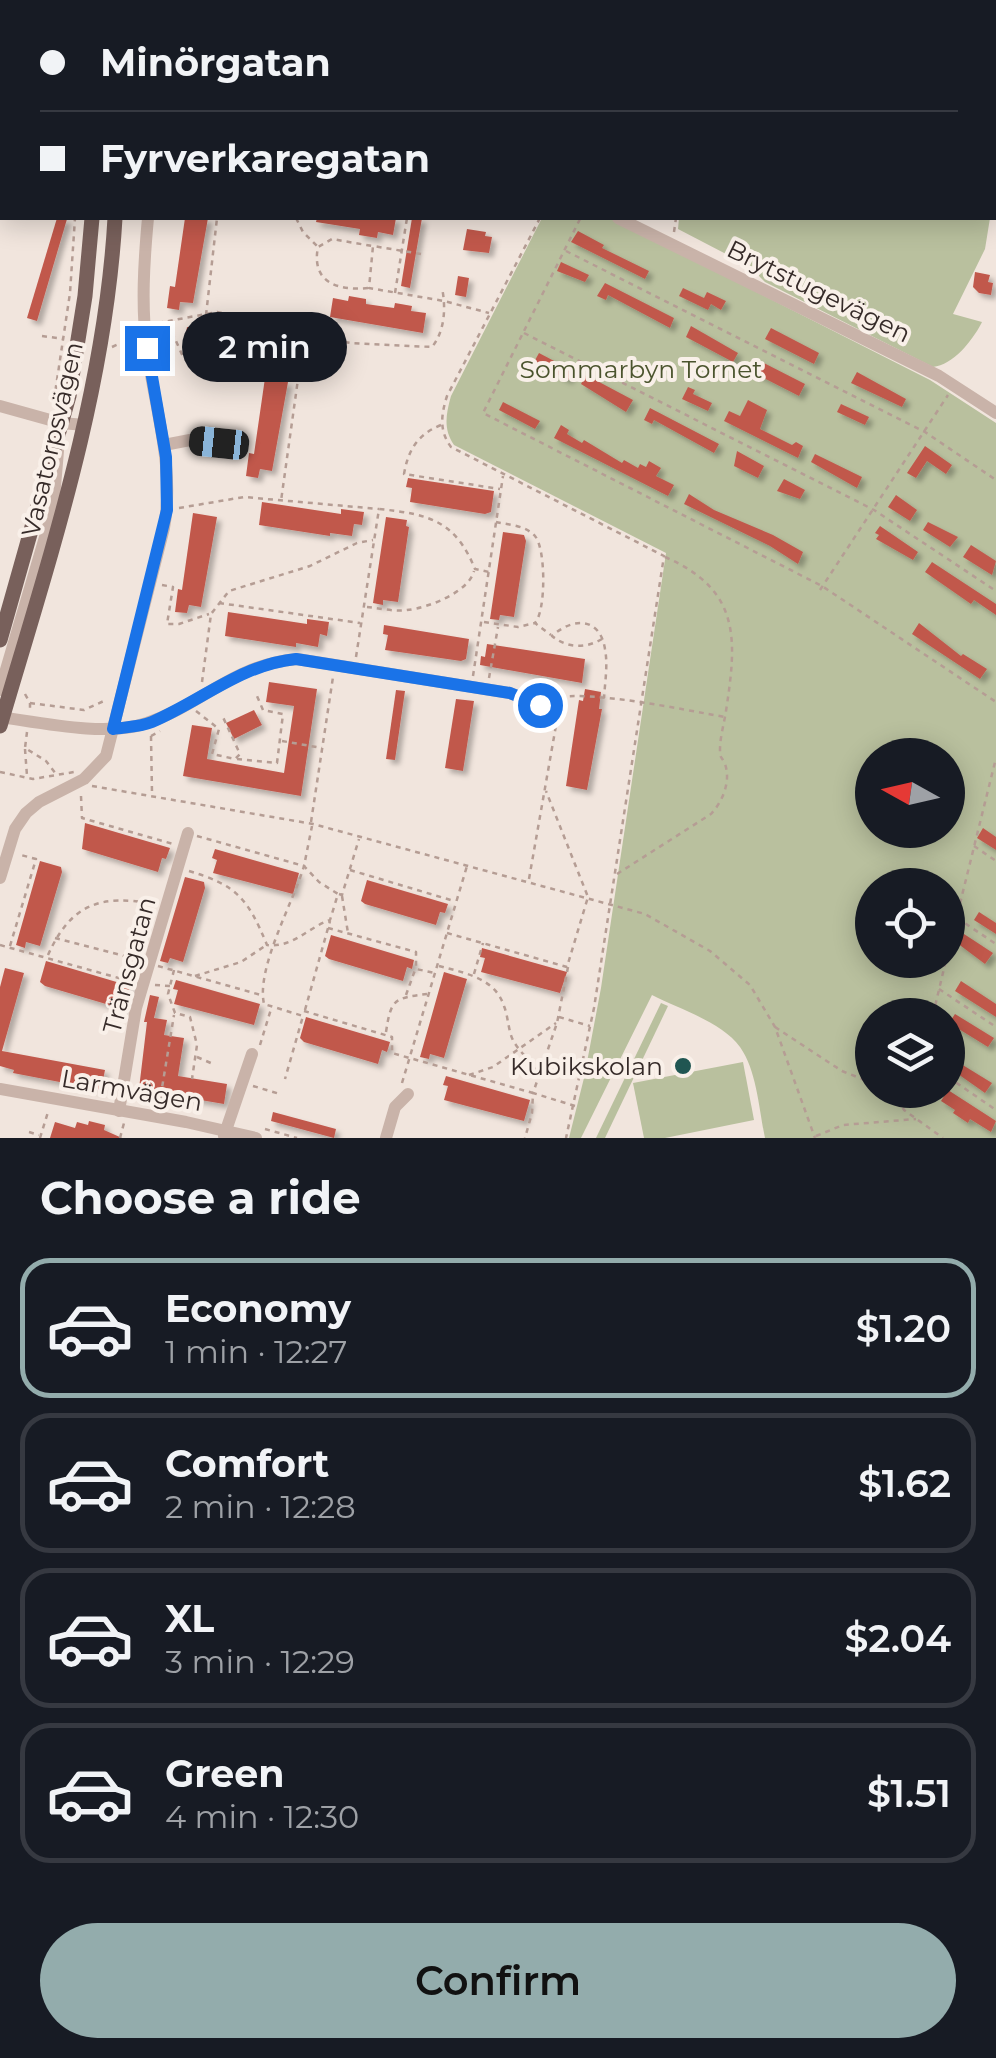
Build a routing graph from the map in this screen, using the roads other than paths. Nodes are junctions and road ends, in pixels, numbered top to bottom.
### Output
1 (92, 220) edge
2 (115, 220) edge
3 (148, 220) edge
4 (622, 220) edge
5 (0, 406) edge
6 (996, 414) edge
7 (56, 416) junction
8 (86, 425) junction
9 (164, 444) junction
10 (230, 445) dead end
11 (62, 514) junction
12 (38, 559) junction
13 (0, 640) edge
14 (0, 690) edge
15 (540, 705) road end
16 (1, 720) edge
17 (113, 729) junction
18 (188, 833) road end
19 (0, 878) edge
20 (252, 1054) dead end
21 (0, 1089) edge
22 (404, 1097) road end
23 (123, 1111) junction
24 (224, 1134) edge
25 (256, 1138) edge
26 (386, 1138) edge

1 - 7 main road, Vasatorpsvägen
2 - 8 main road, Vasatorpsvägen
3 - 9 street
4 - 6 street, Brytstugevägen
5 - 7 street
7 - 8 street
7 - 12 street
7 - 13 main road, Vasatorpsvägen
8 - 11 main road, Vasatorpsvägen
9 - 10 street
9 - 17 street
11 - 12 street
11 - 16 main road, Vasatorpsvägen
12 - 14 street
15 - 17 street
16 - 17 street
17 - 19 street
18 - 23 street, Tränsgatan
20 - 24 street
21 - 23 street, Larmvägen
22 - 26 street
23 - 24 street, Larmvägen
24 - 25 street, Larmvägen

